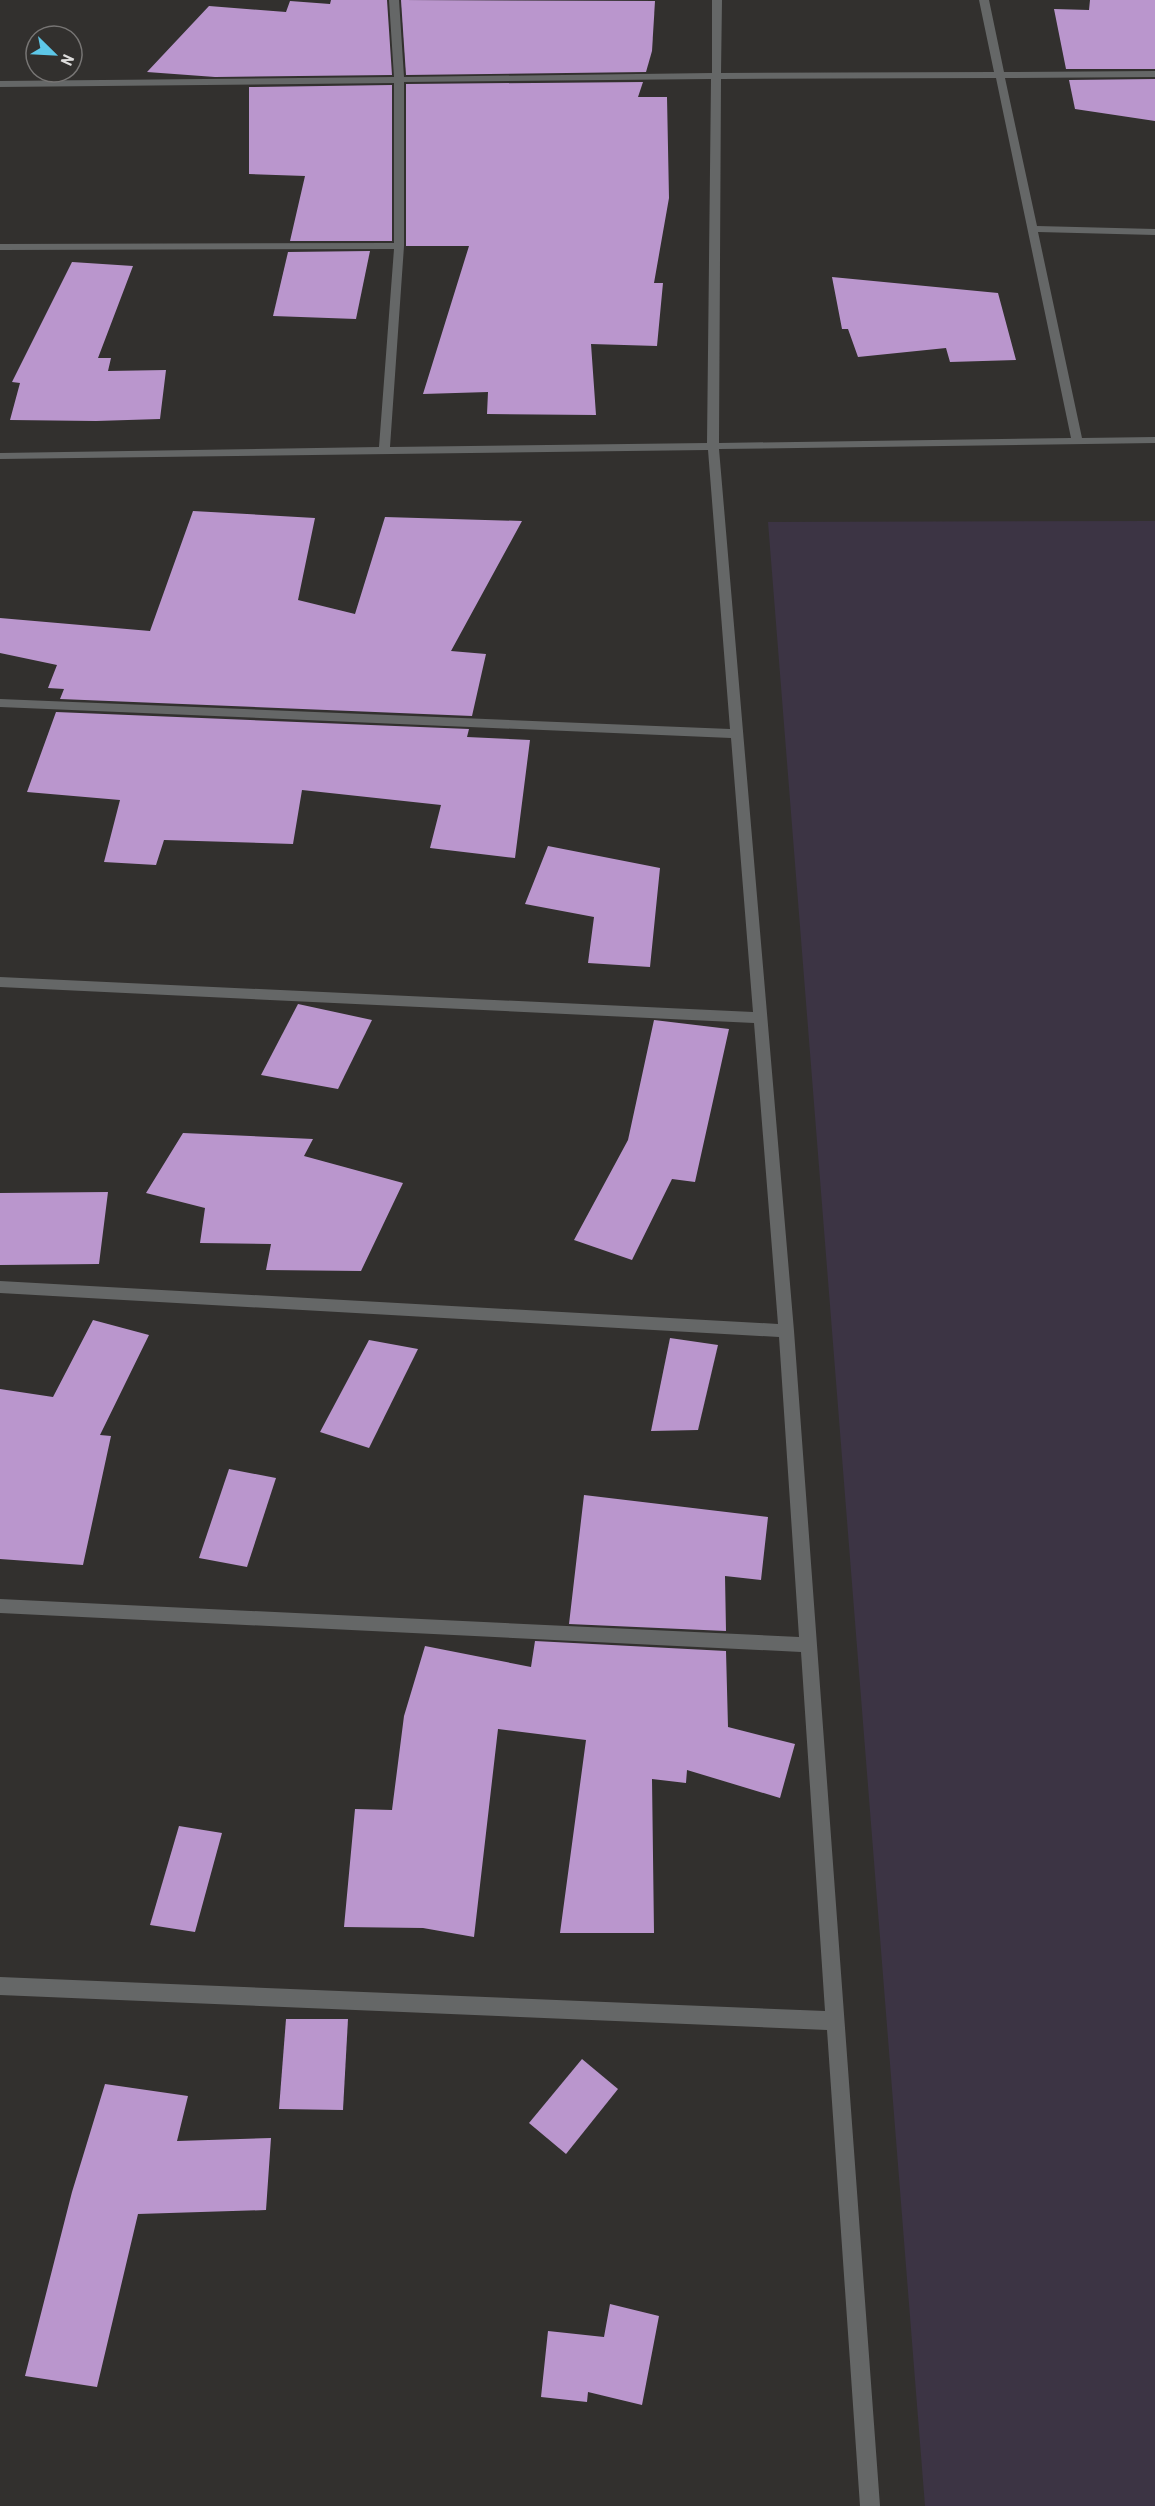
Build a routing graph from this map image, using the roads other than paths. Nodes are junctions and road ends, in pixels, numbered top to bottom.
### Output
1 (394, 0) edge
2 (717, 0) edge
3 (984, 0) edge
4 (1001, 75) junction
5 (1155, 75) edge
6 (718, 76) junction
7 (399, 80) junction
8 (0, 84) edge
9 (1033, 229) junction
10 (1155, 232) edge
11 (399, 246) junction
12 (0, 247) edge
13 (1155, 440) edge
14 (1077, 441) junction
15 (713, 446) junction
16 (384, 451) junction
17 (0, 456) edge
18 (0, 703) edge
19 (737, 734) junction
20 (0, 982) edge
21 (760, 1018) junction
22 (0, 1287) edge
23 (786, 1331) junction
24 (0, 1606) edge
25 (808, 1645) junction
26 (0, 1986) edge
27 (835, 2021) junction
28 (870, 2506) edge

1 - 7 street
2 - 6 street
3 - 4 street
4 - 5 street
4 - 6 street
4 - 9 street
6 - 7 street
6 - 15 street
7 - 8 street
7 - 11 street
9 - 10 street
9 - 14 street
11 - 12 street
11 - 16 street
13 - 14 street
14 - 15 street
15 - 16 street
15 - 19 street
16 - 17 street
18 - 19 street
19 - 21 street
20 - 21 street
21 - 23 street
22 - 23 street
23 - 25 street
24 - 25 street
25 - 27 street
26 - 27 street
27 - 28 street

